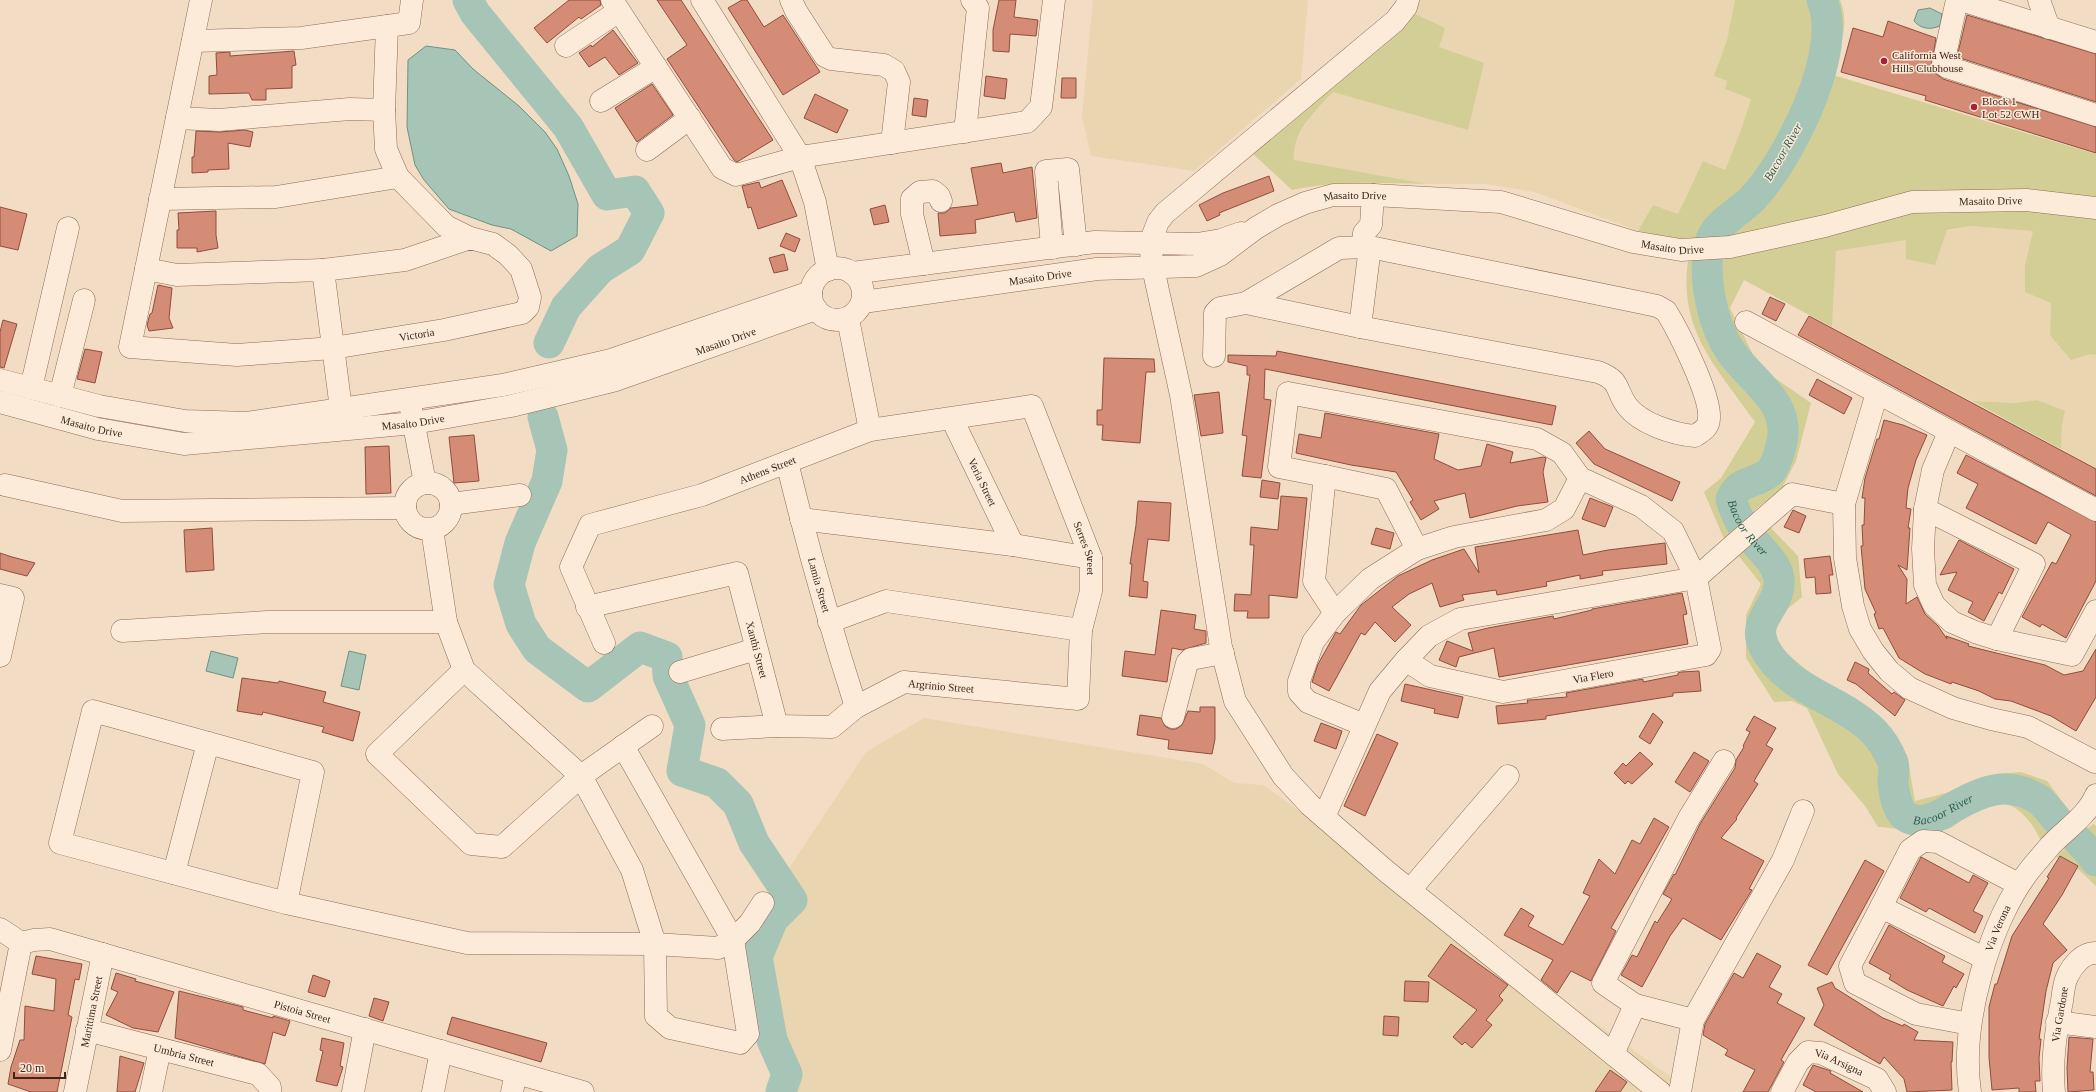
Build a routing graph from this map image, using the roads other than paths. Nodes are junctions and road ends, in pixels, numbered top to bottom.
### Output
1 (201, 0) edge
2 (412, 0) edge
3 (702, 0) edge
4 (791, 0) edge
5 (972, 0) edge
6 (1054, 0) edge
7 (1408, 0) edge
8 (2039, 0) edge
9 (1953, 1) edge
10 (616, 5) edge
11 (387, 26) junction
12 (2049, 28) junction
13 (193, 41) junction
14 (2096, 42) edge
15 (566, 46) dead end
16 (656, 67) junction
17 (601, 101) dead end
18 (384, 110) junction
19 (2096, 115) edge
20 (177, 118) junction
21 (690, 118) junction
22 (965, 132) junction
23 (892, 143) junction
24 (647, 150) dead end
25 (800, 157) junction
26 (398, 177) junction
27 (1373, 195) junction
28 (160, 199) junction
29 (941, 201) dead end
30 (2096, 208) edge
31 (68, 228) dead end
32 (1256, 228) junction
33 (470, 238) junction
34 (1150, 243) junction
35 (1076, 244) junction
36 (1369, 247) junction
37 (1052, 248) junction
38 (924, 264) junction
39 (1153, 268) junction
40 (146, 269) junction
41 (323, 270) junction
42 (828, 270) junction
43 (852, 273) junction
44 (84, 300) dead end
45 (814, 301) junction
46 (863, 302) junction
47 (1246, 303) junction
48 (848, 319) junction
49 (1746, 322) dead end
50 (1360, 327) junction
51 (333, 348) junction
52 (1214, 356) dead end
53 (0, 380) edge
54 (31, 388) junction
55 (1877, 393) junction
56 (60, 396) junction
57 (409, 400) junction
58 (0, 402) edge
59 (1032, 406) joint
60 (952, 419) junction
61 (343, 420) junction
62 (414, 423) junction
63 (870, 430) junction
64 (1949, 432) junction
65 (788, 462) junction
66 (1325, 476) junction
67 (1580, 478) junction
68 (425, 484) junction
69 (5, 485) dead end
70 (520, 495) dead end
71 (451, 504) junction
72 (1844, 504) junction
73 (405, 508) junction
74 (1925, 509) junction
75 (2096, 510) edge
76 (801, 519) junction
77 (432, 529) junction
78 (1013, 545) junction
79 (1417, 548) junction
80 (1091, 558) junction
81 (1696, 578) junction
82 (7, 596) edge
83 (587, 607) junction
84 (2096, 611) edge
85 (1335, 613) junction
86 (446, 622) junction
87 (829, 622) junction
88 (1081, 630) junction
89 (122, 631) dead end
90 (1997, 639) junction
91 (604, 643) dead end
92 (756, 649) junction
93 (1222, 653) junction
94 (0, 656) edge
95 (1406, 660) junction
96 (464, 670) junction
97 (680, 672) dead end
98 (1078, 699) joint
99 (856, 707) junction
100 (1173, 717) dead end
101 (1364, 725) junction
102 (652, 726) dead end
103 (777, 726) junction
104 (722, 729) dead end
105 (208, 743) junction
106 (623, 746) junction
107 (1724, 760) dead end
108 (2096, 768) edge
109 (581, 776) junction
110 (1508, 776) dead end
111 (2096, 794) edge
112 (1802, 811) dead end
113 (1324, 817) junction
114 (174, 873) junction
115 (2018, 884) junction
116 (1410, 890) junction
117 (286, 903) junction
118 (763, 903) dead end
119 (1881, 908) junction
120 (0, 929) edge
121 (733, 940) junction
122 (21, 943) junction
123 (655, 944) junction
124 (2096, 953) edge
125 (103, 954) junction
126 (1984, 958) junction
127 (1635, 1005) junction
128 (1693, 1020) junction
129 (2057, 1022) junction
130 (1970, 1024) junction
131 (2096, 1027) edge
132 (87, 1030) junction
133 (365, 1030) junction
134 (160, 1049) junction
135 (0, 1050) edge
136 (442, 1051) junction
137 (1613, 1054) junction
138 (514, 1082) edge
139 (74, 1092) edge
140 (151, 1092) edge
141 (270, 1092) edge
142 (353, 1092) edge
143 (433, 1092) edge
144 (582, 1092) edge
145 (1660, 1092) edge
146 (1680, 1092) edge
147 (1782, 1092) edge
148 (1885, 1092) edge
149 (1970, 1092) edge
150 (2054, 1092) edge

1 - 13 street
2 - 11 street
3 - 25 street
4 - 23 street
5 - 22 street
6 - 22 street
7 - 34 street
8 - 12 street
9 - 12 street
9 - 19 street
10 - 15 street
10 - 16 street
11 - 13 street
11 - 18 street
12 - 14 street
13 - 20 street
16 - 17 street
16 - 21 street
18 - 20 street
18 - 26 street
20 - 28 street
21 - 24 street
21 - 25 street
22 - 23 street
23 - 25 street
25 - 42 street
26 - 28 street
26 - 33 street
27 - 30 street, Masaito Drive
27 - 32 street, Masaito Drive
27 - 36 street
28 - 40 street
29 - 38 street
31 - 54 street
32 - 34 street, Masaito Drive
32 - 39 street, Masaito Drive
33 - 41 street
33 - 51 street, Victoria
34 - 35 street, Masaito Drive
34 - 39 street
35 - 37 street, Masaito Drive
35 - 37 street
36 - 47 street
36 - 50 street
36 - 50 street
37 - 38 street, Masaito Drive
38 - 43 street, Masaito Drive
39 - 46 street, Masaito Drive
39 - 93 street
40 - 41 street
40 - 51 street, Victoria
41 - 51 street
42 - 43 street
42 - 45 street
43 - 46 street
44 - 56 street
45 - 48 street
45 - 57 street, Masaito Drive
45 - 62 street, Masaito Drive
46 - 48 street
47 - 50 street
47 - 52 street
48 - 63 street
49 - 55 street
51 - 61 street
53 - 54 street, Masaito Drive
54 - 56 street, Masaito Drive
55 - 64 street
55 - 72 street
56 - 61 street, Masaito Drive
57 - 61 street, Masaito Drive
57 - 62 street
58 - 61 street, Masaito Drive
59 - 60 street, Athens Street
59 - 80 street, Serres Street
60 - 63 street, Athens Street
60 - 78 street, Veria Street
61 - 62 street, Masaito Drive
62 - 68 street
63 - 65 street, Athens Street
64 - 74 street
64 - 75 street
65 - 76 street, Lamia Street
65 - 83 street, Athens Street
66 - 67 street
66 - 79 street
66 - 85 street
67 - 79 street
67 - 81 street, Via Flero
68 - 71 street
68 - 73 street
69 - 73 street
70 - 71 street
71 - 77 street
72 - 81 street
72 - 108 street
73 - 77 street
74 - 90 street
74 - 90 street
76 - 78 street
76 - 87 street, Lamia Street
77 - 86 street
78 - 80 street
79 - 85 street
80 - 88 street, Serres Street
81 - 95 street
81 - 95 street, Via Flero
82 - 94 street
83 - 91 street
83 - 92 street, Xanthi Street
84 - 90 street
85 - 101 street
86 - 89 street
86 - 96 street
87 - 88 street
87 - 99 street, Lamia Street
88 - 98 street, Serres Street
92 - 97 street
92 - 103 street, Xanthi Street
93 - 100 street
93 - 113 street
95 - 101 street
96 - 109 street
96 - 109 street
98 - 99 street, Argrinio Street
99 - 103 street, Argrinio Street
101 - 113 street
102 - 106 street
103 - 104 street, Argrinio Street
105 - 114 street
105 - 114 street
105 - 117 street
106 - 109 street
106 - 121 street
107 - 127 street
109 - 123 street
110 - 116 street
111 - 115 street, Via Verona
112 - 128 street
113 - 116 street
114 - 117 street
115 - 119 street
115 - 126 street, Via Verona
116 - 137 street
117 - 123 street
118 - 121 street
119 - 126 street
119 - 130 street
120 - 122 street
121 - 123 street
121 - 123 street
122 - 125 street, Pistoia Street
122 - 135 street
124 - 129 street, Via Gardone
125 - 132 street, Marittima Street
125 - 133 street, Pistoia Street
126 - 130 street, Via Verona
127 - 128 street
127 - 137 street
128 - 146 street
129 - 131 street
129 - 150 street, Via Gardone
130 - 149 street, Via Verona
132 - 134 street, Umbria Street
132 - 139 street, Marittima Street
133 - 136 street, Pistoia Street
133 - 142 street
134 - 140 street
134 - 141 street, Umbria Street
136 - 138 street, Pistoia Street
136 - 143 street
137 - 145 street
138 - 144 street, Pistoia Street
147 - 148 street, Via Arsigna

